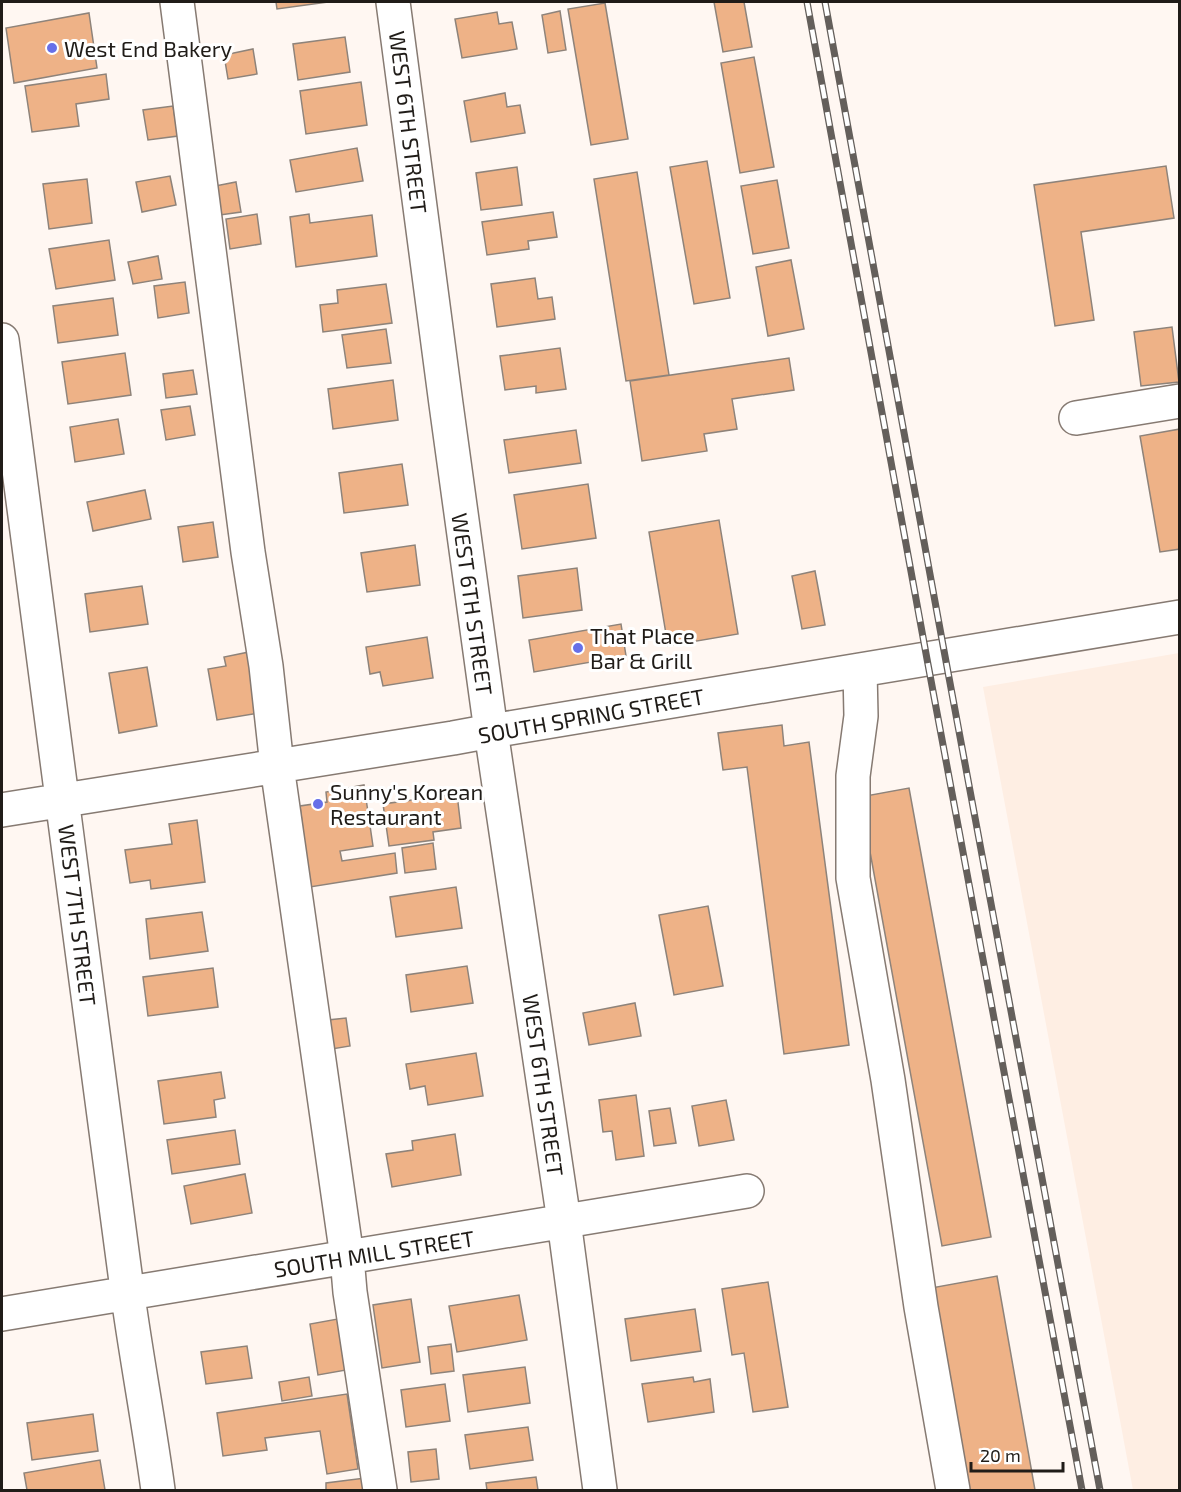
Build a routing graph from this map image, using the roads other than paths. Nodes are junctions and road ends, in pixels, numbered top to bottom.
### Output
1 (177, 2) edge
2 (393, 2) edge
3 (2, 340) edge
4 (1179, 401) edge
5 (1076, 418) dead end
6 (1179, 616) edge
7 (860, 670) junction
8 (491, 731) junction
9 (277, 766) junction
10 (63, 800) junction
11 (2, 810) edge
12 (747, 1191) dead end
13 (564, 1221) junction
14 (347, 1257) junction
15 (127, 1293) junction
16 (2, 1314) edge
17 (158, 1491) edge
18 (380, 1491) edge
19 (600, 1491) edge
20 (953, 1491) edge

1 - 9 street
2 - 8 street, WEST 6TH STREET
3 - 10 street, WEST 7TH STREET
4 - 5 street
6 - 7 street, SOUTH SPRING STREET
7 - 8 street, SOUTH SPRING STREET
7 - 20 street
8 - 9 street, SOUTH SPRING STREET
8 - 13 street, WEST 6TH STREET
9 - 10 street, SOUTH SPRING STREET
9 - 14 street
10 - 11 street, SOUTH SPRING STREET
10 - 15 street, WEST 7TH STREET
12 - 13 street, SOUTH MILL STREET
13 - 14 street, SOUTH MILL STREET
13 - 19 street, WEST 6TH STREET
14 - 15 street, SOUTH MILL STREET
14 - 18 street
15 - 16 street, SOUTH MILL STREET
15 - 17 street, WEST 7TH STREET

